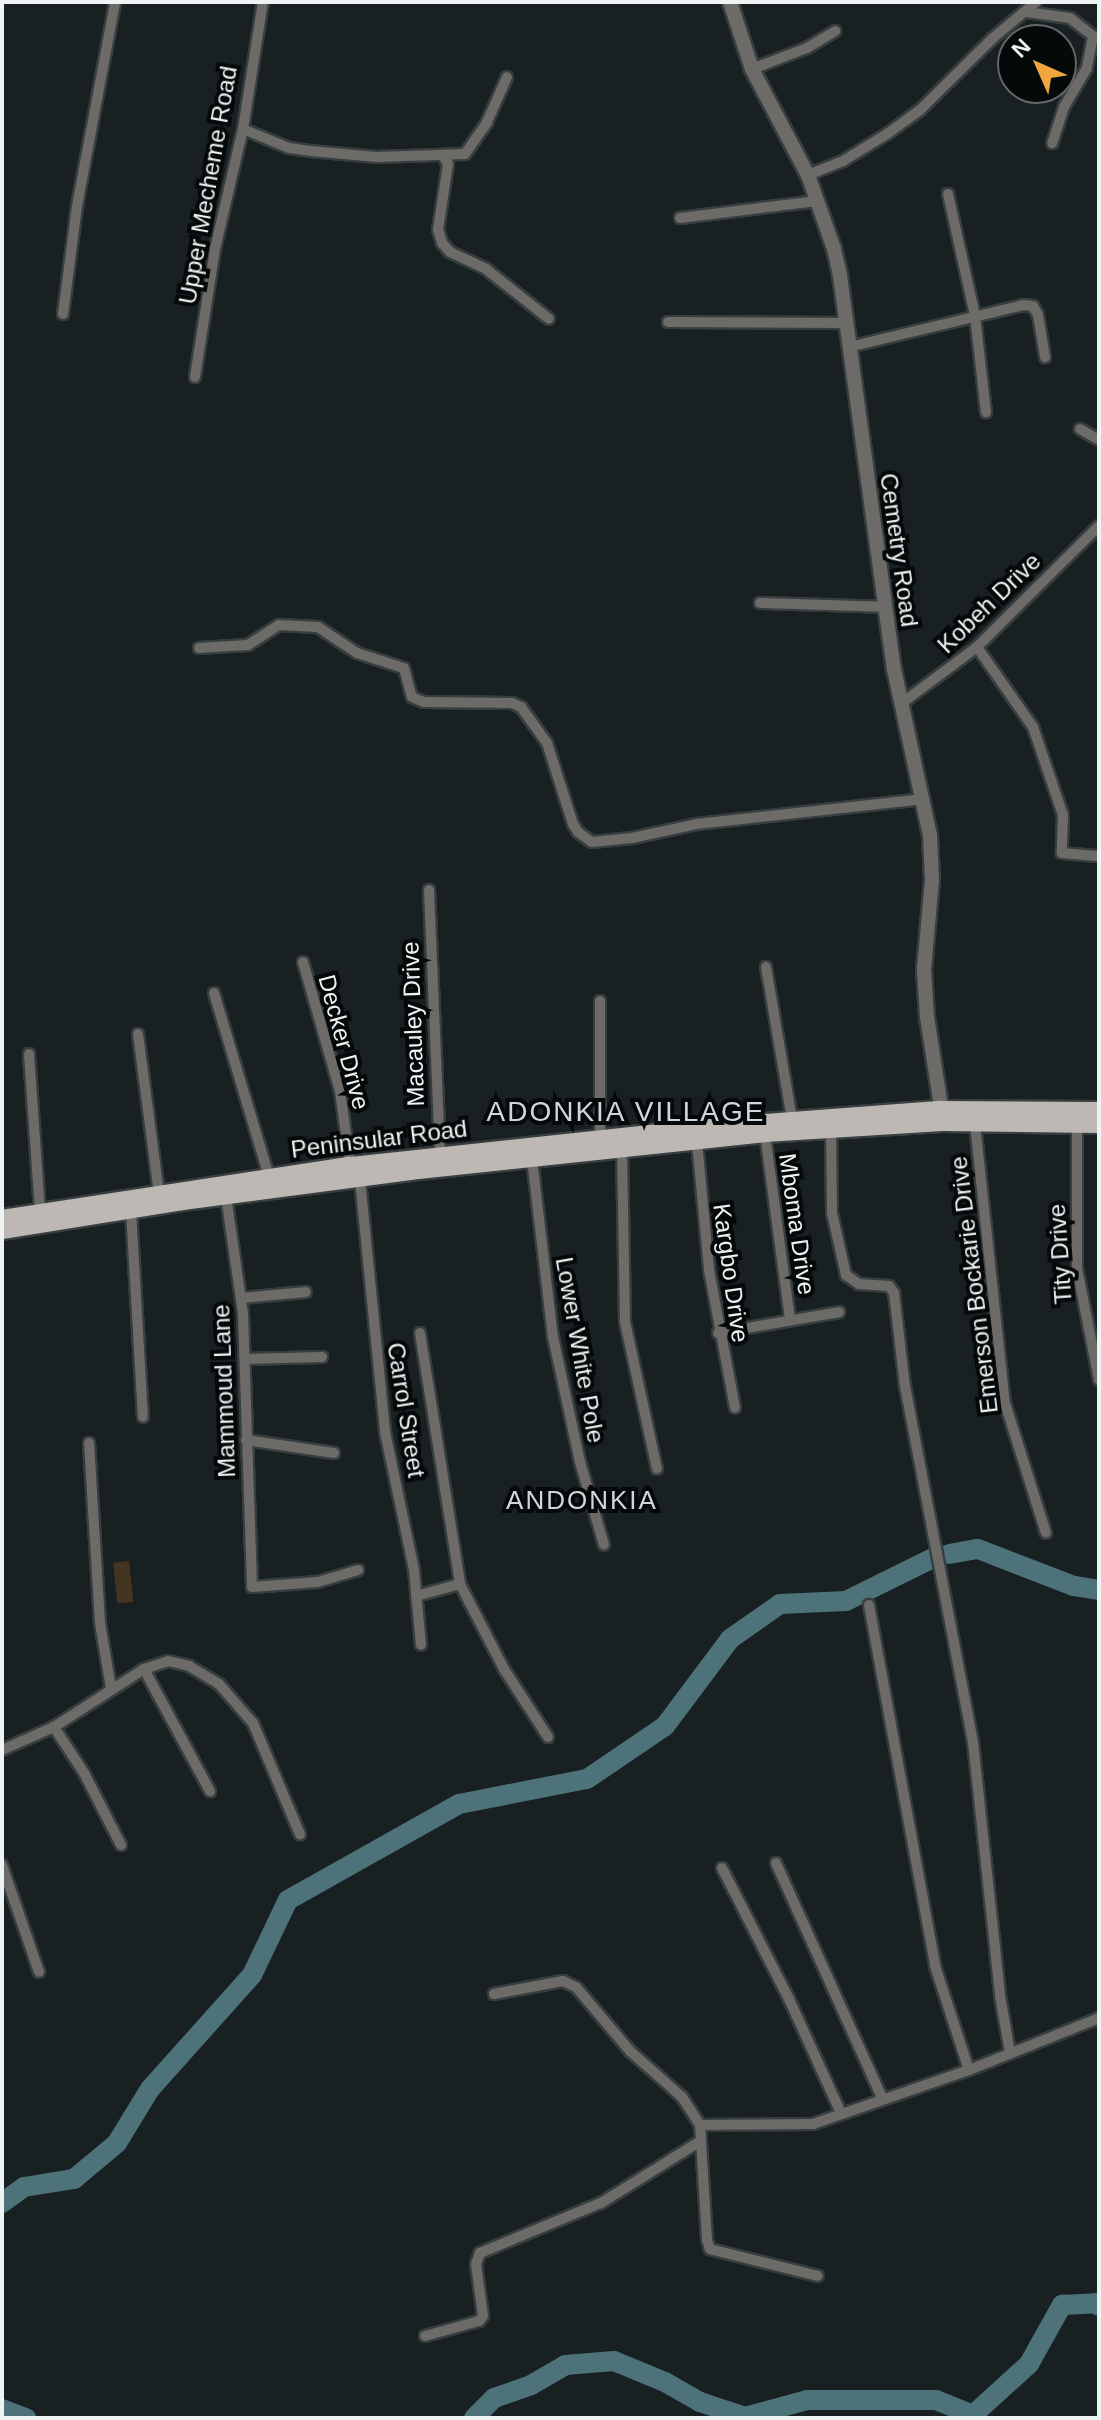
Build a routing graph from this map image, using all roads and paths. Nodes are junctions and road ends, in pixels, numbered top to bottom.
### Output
1 (115, 2) edge
2 (263, 2) edge
3 (730, 2) edge
4 (1036, 2) edge
5 (1026, 12) junction
6 (835, 31) dead end
7 (752, 69) junction
8 (507, 77) dead end
9 (243, 129) junction
10 (1052, 143) dead end
11 (443, 156) junction
12 (808, 175) junction
13 (948, 194) dead end
14 (817, 201) junction
15 (680, 218) dead end
16 (63, 314) dead end
17 (975, 316) junction
18 (549, 319) dead end
19 (668, 322) dead end
20 (845, 323) junction
21 (849, 347) junction
22 (1045, 357) dead end
23 (195, 377) dead end
24 (986, 412) dead end
25 (1080, 429) dead end
26 (1099, 440) edge
27 (1099, 526) edge
28 (760, 603) dead end
29 (885, 607) junction
30 (977, 647) junction
31 (199, 648) dead end
32 (902, 703) junction
33 (924, 799) junction
34 (1099, 856) edge
35 (429, 890) dead end
36 (303, 962) dead end
37 (766, 967) dead end
38 (214, 993) dead end
39 (600, 1001) dead end
40 (138, 1034) dead end
41 (29, 1054) dead end
42 (1099, 1110) edge
43 (942, 1116) junction
44 (792, 1119) junction
45 (975, 1124) junction
46 (1077, 1124) junction
47 (1099, 1125) edge
48 (831, 1129) junction
49 (765, 1134) junction
50 (600, 1139) junction
51 (697, 1142) junction
52 (622, 1149) junction
53 (440, 1156) junction
54 (532, 1159) junction
55 (354, 1175) junction
56 (269, 1176) junction
57 (159, 1193) junction
58 (226, 1196) junction
59 (131, 1210) junction
60 (40, 1212) junction
61 (2, 1218) edge
62 (2, 1231) edge
63 (306, 1292) dead end
64 (242, 1298) junction
65 (839, 1312) dead end
66 (790, 1320) junction
67 (420, 1333) dead end
68 (718, 1333) junction
69 (322, 1357) dead end
70 (245, 1359) junction
71 (1099, 1380) edge
72 (735, 1408) dead end
73 (143, 1417) dead end
74 (246, 1440) junction
75 (89, 1443) dead end
76 (334, 1453) dead end
77 (657, 1469) dead end
78 (1046, 1533) dead end
79 (604, 1545) dead end
80 (358, 1570) dead end
81 (460, 1584) junction
82 (416, 1596) junction
83 (869, 1605) dead end
84 (421, 1645) dead end
85 (144, 1669) junction
86 (111, 1688) junction
87 (54, 1727) junction
88 (548, 1737) dead end
89 (2, 1750) edge
90 (210, 1791) dead end
91 (300, 1834) dead end
92 (121, 1845) dead end
93 (776, 1863) dead end
94 (2, 1865) edge
95 (722, 1868) dead end
96 (39, 1972) dead end
97 (494, 1994) dead end
98 (1099, 2018) edge
99 (1010, 2052) junction
100 (969, 2070) junction
101 (882, 2098) junction
102 (841, 2113) junction
103 (700, 2125) junction
104 (699, 2142) junction
105 (818, 2276) dead end
106 (425, 2336) dead end

1 - 16 street
2 - 9 street, Upper Mecheme Road
3 - 7 street, Cemetry Road
4 - 5 street
5 - 10 street
5 - 12 street
6 - 7 street
7 - 12 street, Cemetry Road
8 - 11 street
9 - 11 street
9 - 23 street, Upper Mecheme Road
11 - 18 street
12 - 14 street, Cemetry Road
13 - 17 street
14 - 15 street
14 - 20 street, Cemetry Road
17 - 21 street
17 - 22 street
17 - 24 street
19 - 20 street
20 - 21 street, Cemetry Road
21 - 29 street, Cemetry Road
25 - 26 street
27 - 30 street, Kobeh Drive
28 - 29 street
29 - 32 street, Cemetry Road
30 - 32 street, Kobeh Drive
30 - 34 street
31 - 33 street
32 - 33 street, Cemetry Road
33 - 43 street, Cemetry Road
35 - 53 street, Macauley Drive
36 - 55 street, Decker Drive
37 - 44 street
38 - 56 street
39 - 50 street
40 - 57 street
41 - 60 street
42 - 43 main road, Peninsular Road
43 - 44 main road, Peninsular Road
43 - 45 main road, Peninsular Road
43 - 48 main road, Peninsular Road
44 - 50 main road, Peninsular Road
45 - 46 main road, Peninsular Road
45 - 78 street, Emerson Bockarie Drive
46 - 47 main road, Peninsular Road
46 - 71 street, Tity Drive
48 - 49 main road, Peninsular Road
48 - 99 street
49 - 51 main road, Peninsular Road
49 - 66 street, Mboma Drive
50 - 53 main road, Peninsular Road
51 - 52 main road, Peninsular Road
51 - 68 street, Kargbo Drive
52 - 54 main road, Peninsular Road
52 - 77 street
53 - 55 main road, Peninsular Road
54 - 55 main road, Peninsular Road
54 - 79 street, Lower White Pole
55 - 56 main road, Peninsular Road
55 - 58 main road, Peninsular Road
55 - 82 street, Carrol Street
56 - 57 main road, Peninsular Road
57 - 60 main road, Peninsular Road
58 - 59 main road, Peninsular Road
58 - 64 street, Mammoud Lane
59 - 62 main road, Peninsular Road
59 - 73 street
60 - 61 main road, Peninsular Road
63 - 64 street
64 - 70 street, Mammoud Lane
65 - 66 street
66 - 68 street
67 - 81 street
68 - 72 street, Kargbo Drive
69 - 70 street
70 - 74 street, Mammoud Lane
74 - 76 street
74 - 80 street, Mammoud Lane
75 - 86 street
81 - 82 street
81 - 88 street
82 - 84 street, Carrol Street
83 - 100 street
85 - 86 street
85 - 90 street
85 - 91 street
86 - 87 street
87 - 89 street
87 - 92 street
93 - 101 street
94 - 96 street
95 - 102 street
97 - 103 street
98 - 99 street
99 - 100 street
100 - 101 street
101 - 102 street
102 - 103 street
103 - 104 street
104 - 105 street
104 - 106 street

